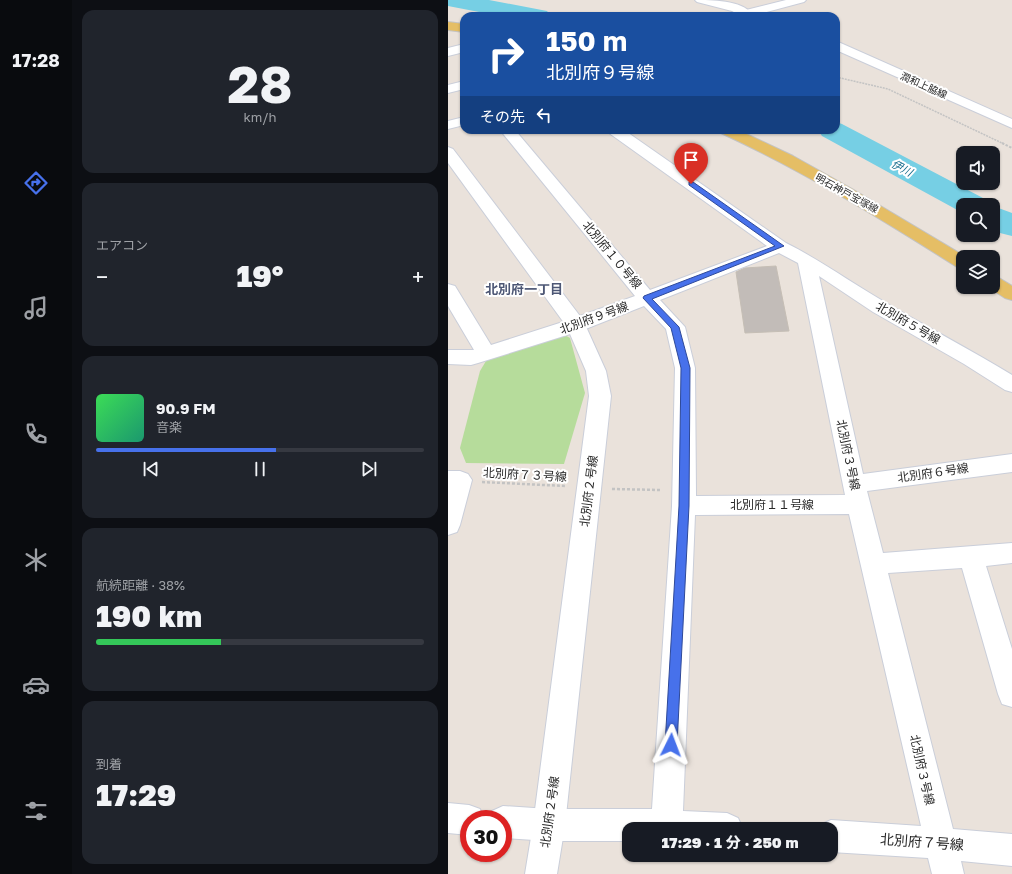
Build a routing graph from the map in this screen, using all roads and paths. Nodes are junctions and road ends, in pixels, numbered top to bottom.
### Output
1 (701, 0) edge
2 (753, 0) edge
3 (800, 0) edge
4 (765, 10) junction
5 (739, 12) edge
6 (756, 12) edge
7 (769, 12) edge
8 (448, 26) edge
9 (460, 28) edge
10 (840, 47) edge
11 (460, 49) edge
12 (448, 52) edge
13 (840, 78) edge
14 (460, 86) edge
15 (448, 89) edge
16 (460, 122) edge
17 (1012, 124) edge
18 (448, 125) edge
19 (510, 134) edge
20 (620, 134) edge
21 (735, 134) edge
22 (1012, 148) edge
23 (448, 152) edge
24 (780, 246) junction
25 (956, 259) edge
26 (806, 260) junction
27 (1000, 286) edge
28 (448, 290) edge
29 (1012, 294) edge
30 (647, 298) junction
31 (576, 325) junction
32 (486, 353) junction
33 (448, 357) edge
34 (1012, 385) edge
35 (1012, 463) edge
36 (454, 480) edge
37 (590, 488) junction
38 (857, 494) junction
39 (684, 498) junction
40 (448, 525) edge
41 (1012, 553) edge
42 (971, 556) junction
43 (873, 564) junction
44 (1012, 694) edge
45 (448, 818) edge
46 (460, 819) edge
47 (667, 822) edge
48 (512, 823) edge
49 (550, 825) junction
50 (622, 825) edge
51 (838, 836) edge
52 (939, 843) junction
53 (1012, 850) edge
54 (541, 874) edge
55 (948, 874) edge

1 - 5 street
2 - 4 street
3 - 4 street
4 - 6 street
4 - 7 street
8 - 9 main road
10 - 17 street, 潤和上脇線
11 - 12 street
13 - 22 path
14 - 15 street
16 - 18 street
19 - 30 street, 北別府１０号線
20 - 24 street
21 - 25 main road, 明石神戸宝塚線
23 - 31 street, 北別府２号線
24 - 26 street
24 - 30 street, 北別府９号線
26 - 34 street, 北別府５号線
26 - 38 street, 北別府３号線
27 - 29 main road
28 - 32 street
30 - 31 street, 北別府９号線
30 - 39 street, 北別府１０号線
31 - 32 street, 北別府９号線
31 - 37 street, 北別府２号線
32 - 33 street, 北別府９号線
35 - 38 street, 北別府６号線
36 - 37 path, 北別府７３号線
36 - 40 street
37 - 39 path, 北別府７３号線
37 - 49 street, 北別府２号線
38 - 39 street, 北別府１１号線
38 - 43 street, 北別府３号線
39 - 47 street, 北別府１０号線
41 - 42 street
42 - 43 street
42 - 44 street
43 - 52 street, 北別府３号線
45 - 46 street
48 - 49 street
49 - 50 street
49 - 54 street, 北別府２号線
51 - 52 street, 北別府７号線
52 - 53 street, 北別府７号線
52 - 55 street, 北別府３号線

